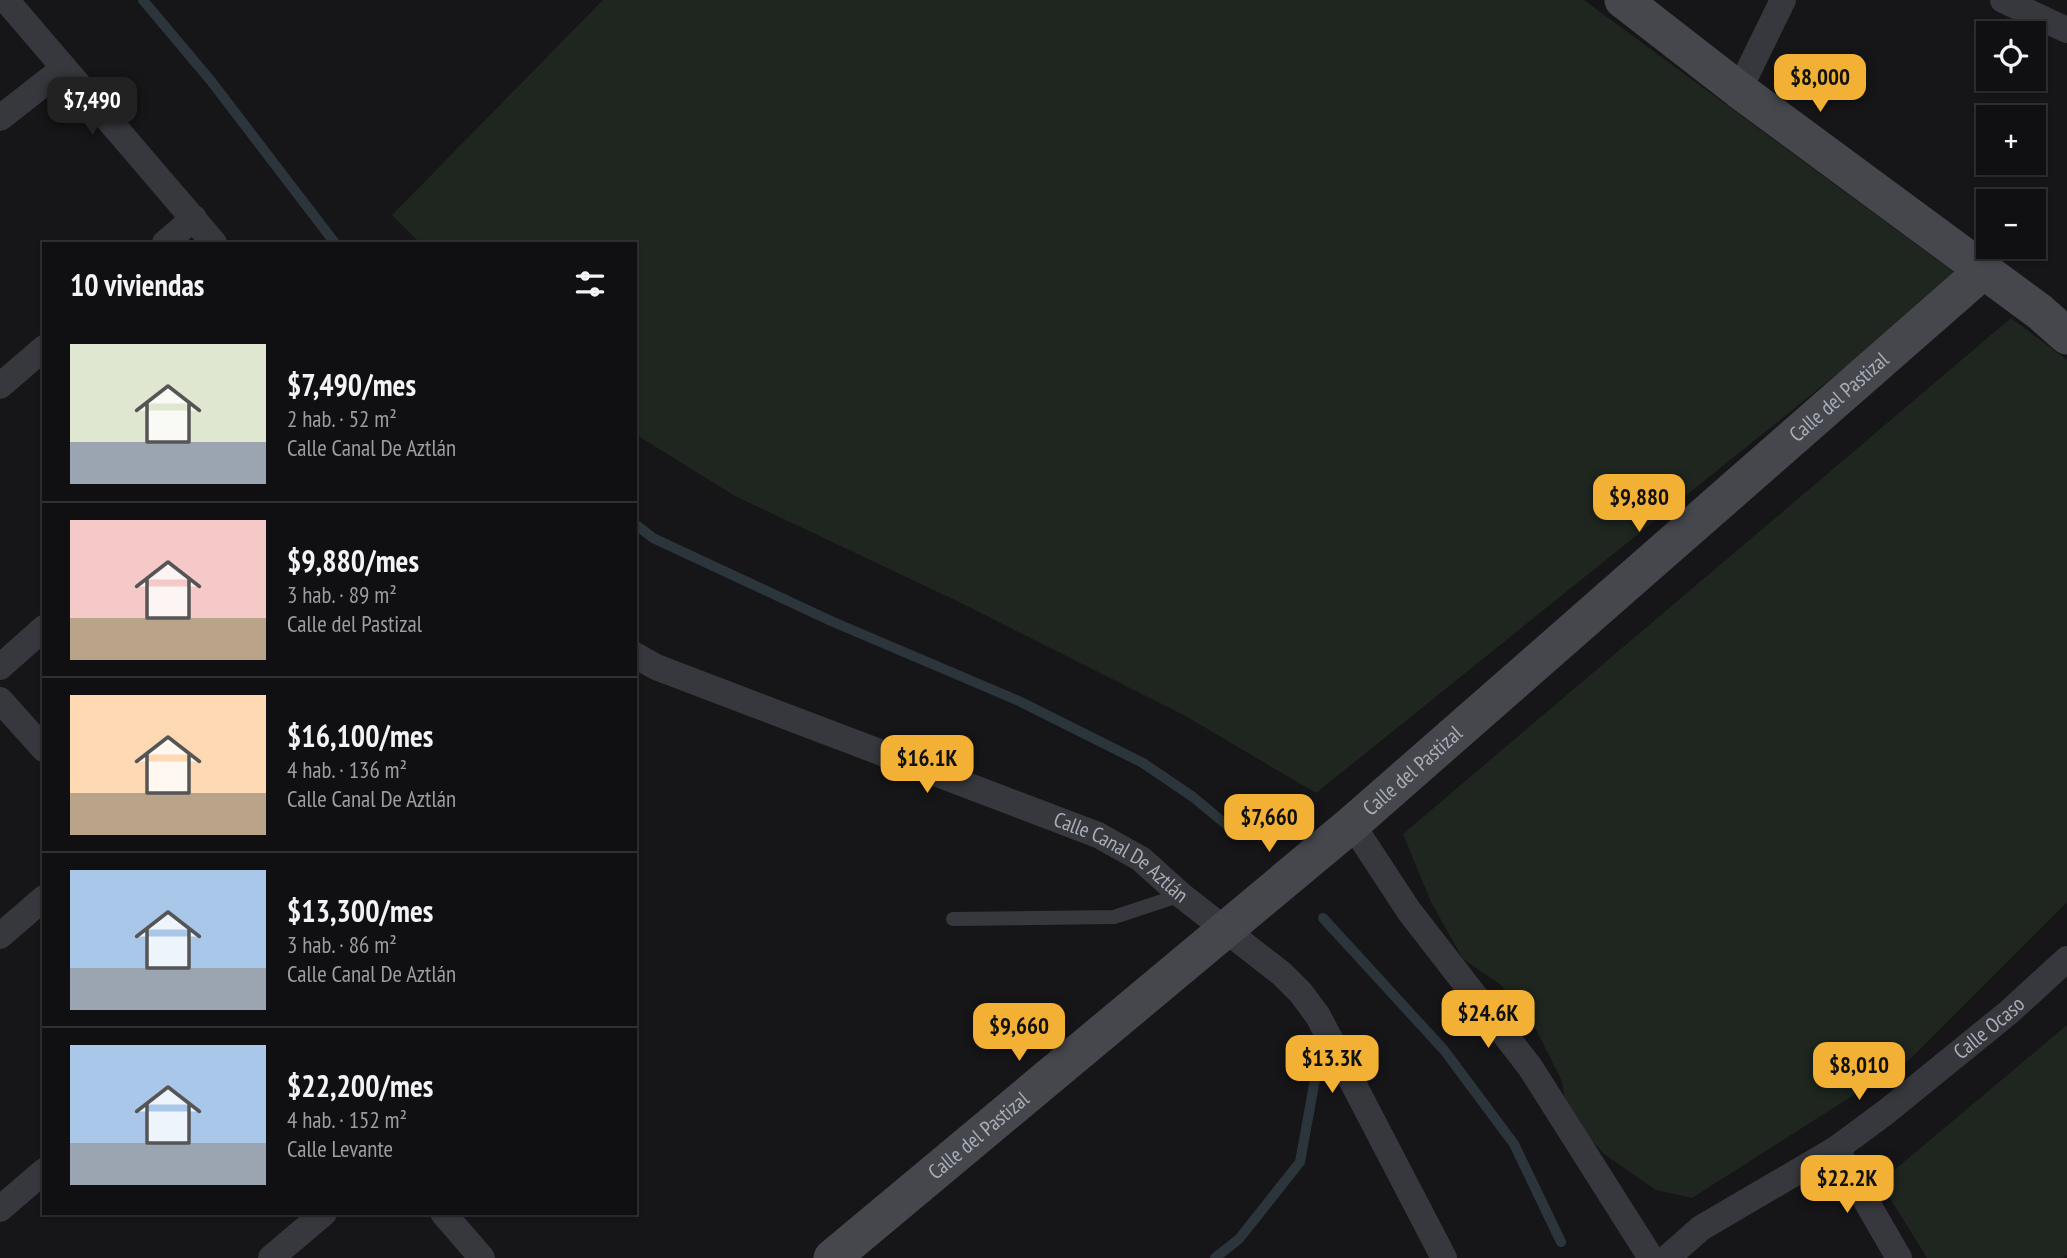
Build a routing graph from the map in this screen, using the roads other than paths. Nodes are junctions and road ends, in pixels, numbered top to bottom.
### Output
1 (6, 0) edge
2 (1623, 0) edge
3 (1783, 0) edge
4 (2003, 0) edge
5 (2067, 30) edge
6 (64, 68) junction
7 (1739, 90) junction
8 (0, 118) edge
9 (194, 218) junction
10 (166, 242) edge
11 (213, 242) edge
12 (1983, 271) junction
13 (2067, 336) edge
14 (42, 350) edge
15 (0, 386) edge
16 (42, 630) edge
17 (637, 656) edge
18 (0, 667) edge
19 (0, 700) edge
20 (42, 747) edge
21 (1352, 824) junction
22 (1181, 895) junction
23 (42, 900) edge
24 (953, 919) dead end
25 (1225, 928) junction
26 (0, 936) edge
27 (2067, 959) edge
28 (1836, 1149) junction
29 (42, 1173) edge
30 (0, 1209) edge
31 (322, 1215) edge
32 (445, 1215) edge
33 (271, 1258) edge
34 (482, 1258) edge
35 (832, 1258) edge
36 (1444, 1258) edge
37 (1651, 1258) edge
38 (1667, 1258) edge
39 (1899, 1258) edge

1 - 6 street
2 - 7 street
3 - 7 street
4 - 5 street
6 - 8 street
6 - 9 street
7 - 12 street
9 - 10 street
9 - 11 street
12 - 13 street
12 - 21 street, Calle del Pastizal
14 - 15 street
16 - 18 street
17 - 22 street, Calle Canal De Aztlán
19 - 20 street
21 - 25 street, Calle del Pastizal
21 - 37 street
22 - 24 lane
22 - 25 street, Calle Canal De Aztlán
23 - 26 street
25 - 35 street, Calle del Pastizal
25 - 36 street, Calle Canal De Aztlán
27 - 28 street, Calle Ocaso
28 - 38 street, Calle Ocaso
28 - 39 street
29 - 30 street
31 - 33 street
32 - 34 street

